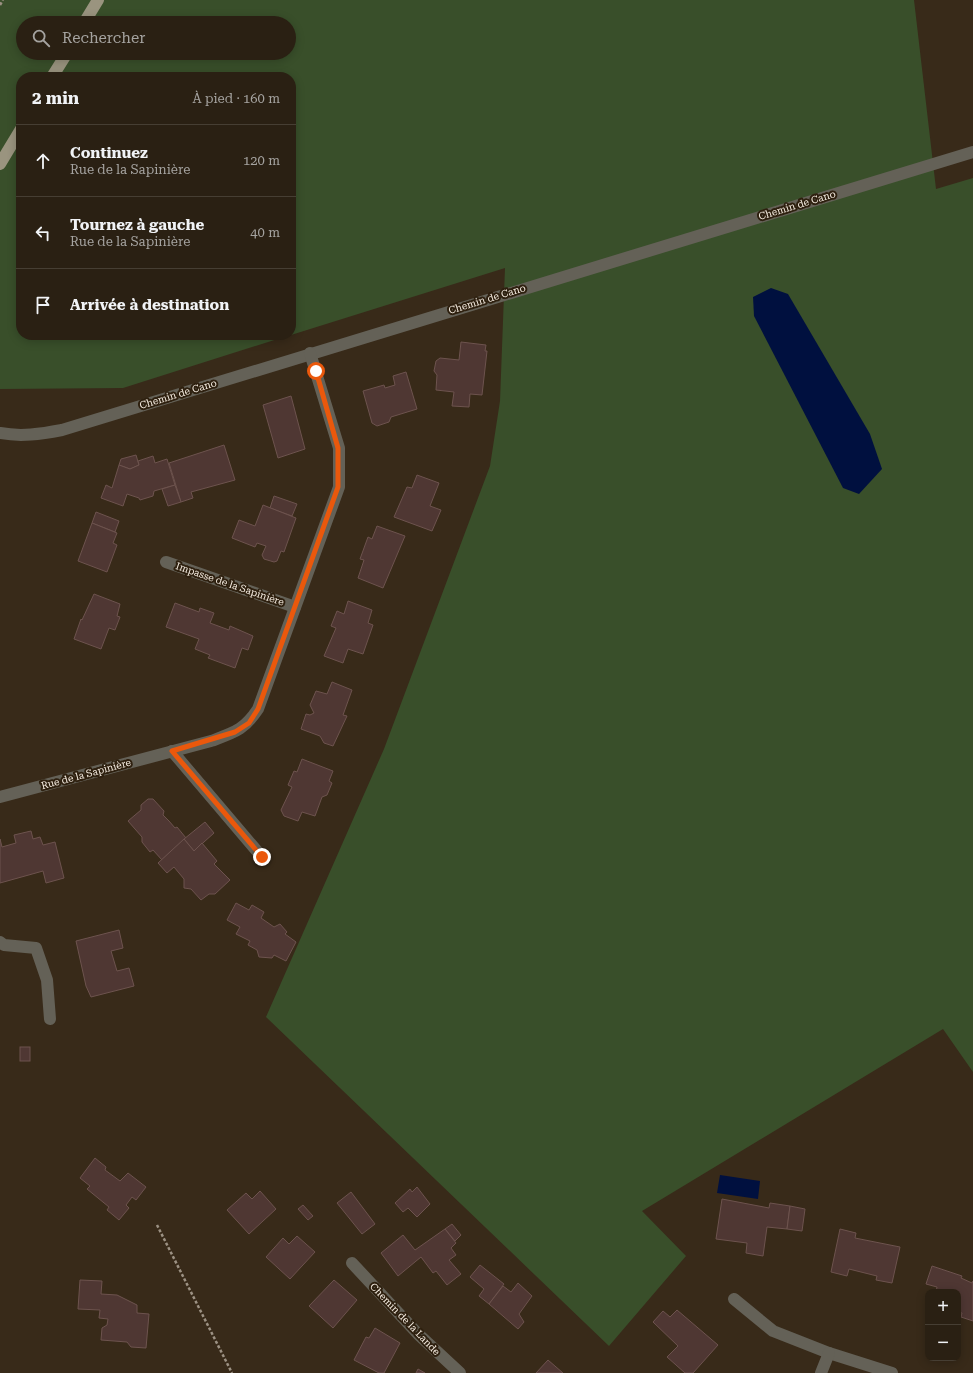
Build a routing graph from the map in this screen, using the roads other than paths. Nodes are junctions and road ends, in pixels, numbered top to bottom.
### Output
1 (98, 0) edge
2 (88, 16) edge
3 (63, 60) edge
4 (55, 72) edge
5 (16, 137) edge
6 (973, 152) edge
7 (0, 164) edge
8 (310, 353) junction
9 (0, 433) edge
10 (166, 562) dead end
11 (295, 607) junction
12 (172, 751) junction
13 (0, 797) edge
14 (262, 857) dead end
15 (0, 942) edge
16 (50, 1019) dead end
17 (352, 1264) dead end
18 (734, 1298) dead end
19 (829, 1353) junction
20 (460, 1373) edge
21 (821, 1373) edge
22 (892, 1373) edge

1 - 2 main road
3 - 4 main road
5 - 7 main road
6 - 8 street, Chemin de Cano
8 - 9 street, Chemin de Cano
8 - 11 street, Rue de la Sapinière
10 - 11 street, Impasse de la Sapinière
11 - 12 street, Rue de la Sapinière
12 - 13 street, Rue de la Sapinière
12 - 14 street
15 - 16 street
17 - 20 street, Chemin de la Lande
18 - 19 street
19 - 21 street
19 - 22 street

